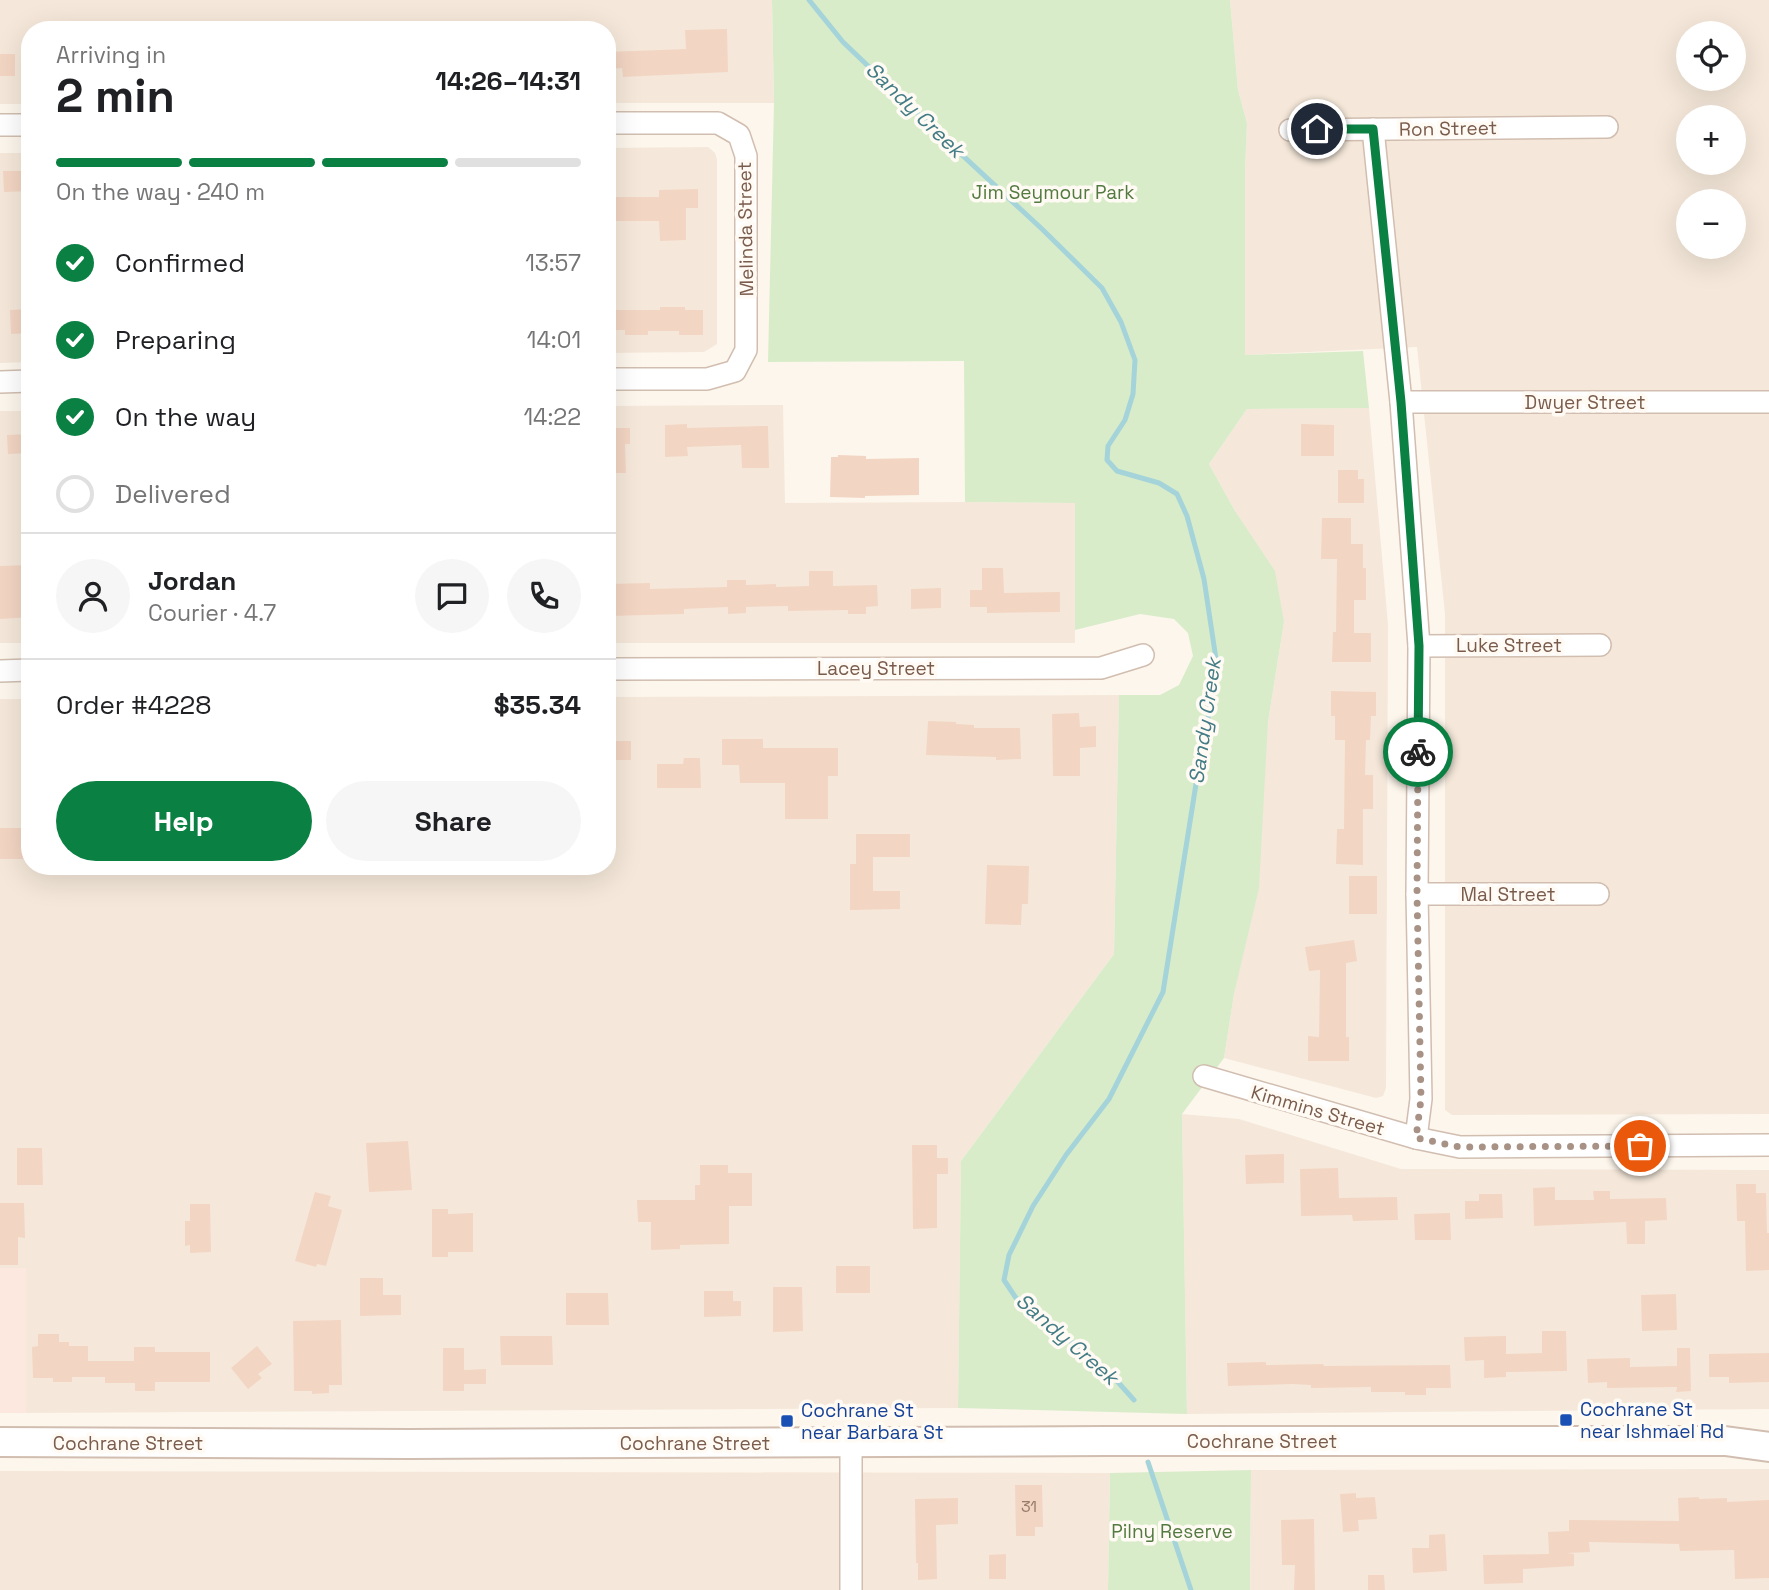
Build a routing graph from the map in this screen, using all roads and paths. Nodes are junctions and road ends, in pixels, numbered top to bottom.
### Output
1 (616, 123) edge
2 (0, 125) edge
3 (21, 125) edge
4 (1607, 127) dead end
5 (1373, 129) junction
6 (1290, 130) dead end
7 (616, 379) edge
8 (21, 381) edge
9 (0, 382) edge
10 (1401, 402) junction
11 (1769, 402) edge
12 (1600, 645) dead end
13 (1419, 646) junction
14 (1143, 655) dead end
15 (616, 669) edge
16 (21, 670) edge
17 (0, 671) edge
18 (1417, 894) junction
19 (1598, 894) dead end
20 (1204, 1076) dead end
21 (1416, 1138) junction
22 (1769, 1145) edge
23 (1769, 1432) edge
24 (1725, 1441) junction
25 (0, 1442) edge
26 (851, 1442) junction
27 (1769, 1447) edge
28 (851, 1590) edge

1 - 7 street, Melinda Street
2 - 3 street
4 - 5 street, Ron Street
5 - 6 street, Ron Street
5 - 10 street
8 - 9 street
10 - 11 street, Dwyer Street
10 - 13 street
12 - 13 street, Luke Street
13 - 18 street
14 - 15 street, Lacey Street
16 - 17 street
18 - 19 street, Mal Street
18 - 21 street
20 - 21 street, Kimmins Street
21 - 22 street, Kimmins Street
23 - 24 street, Cochrane Street
24 - 26 street, Cochrane Street
24 - 27 street, Cochrane Street
25 - 26 street, Cochrane Street
26 - 28 street

